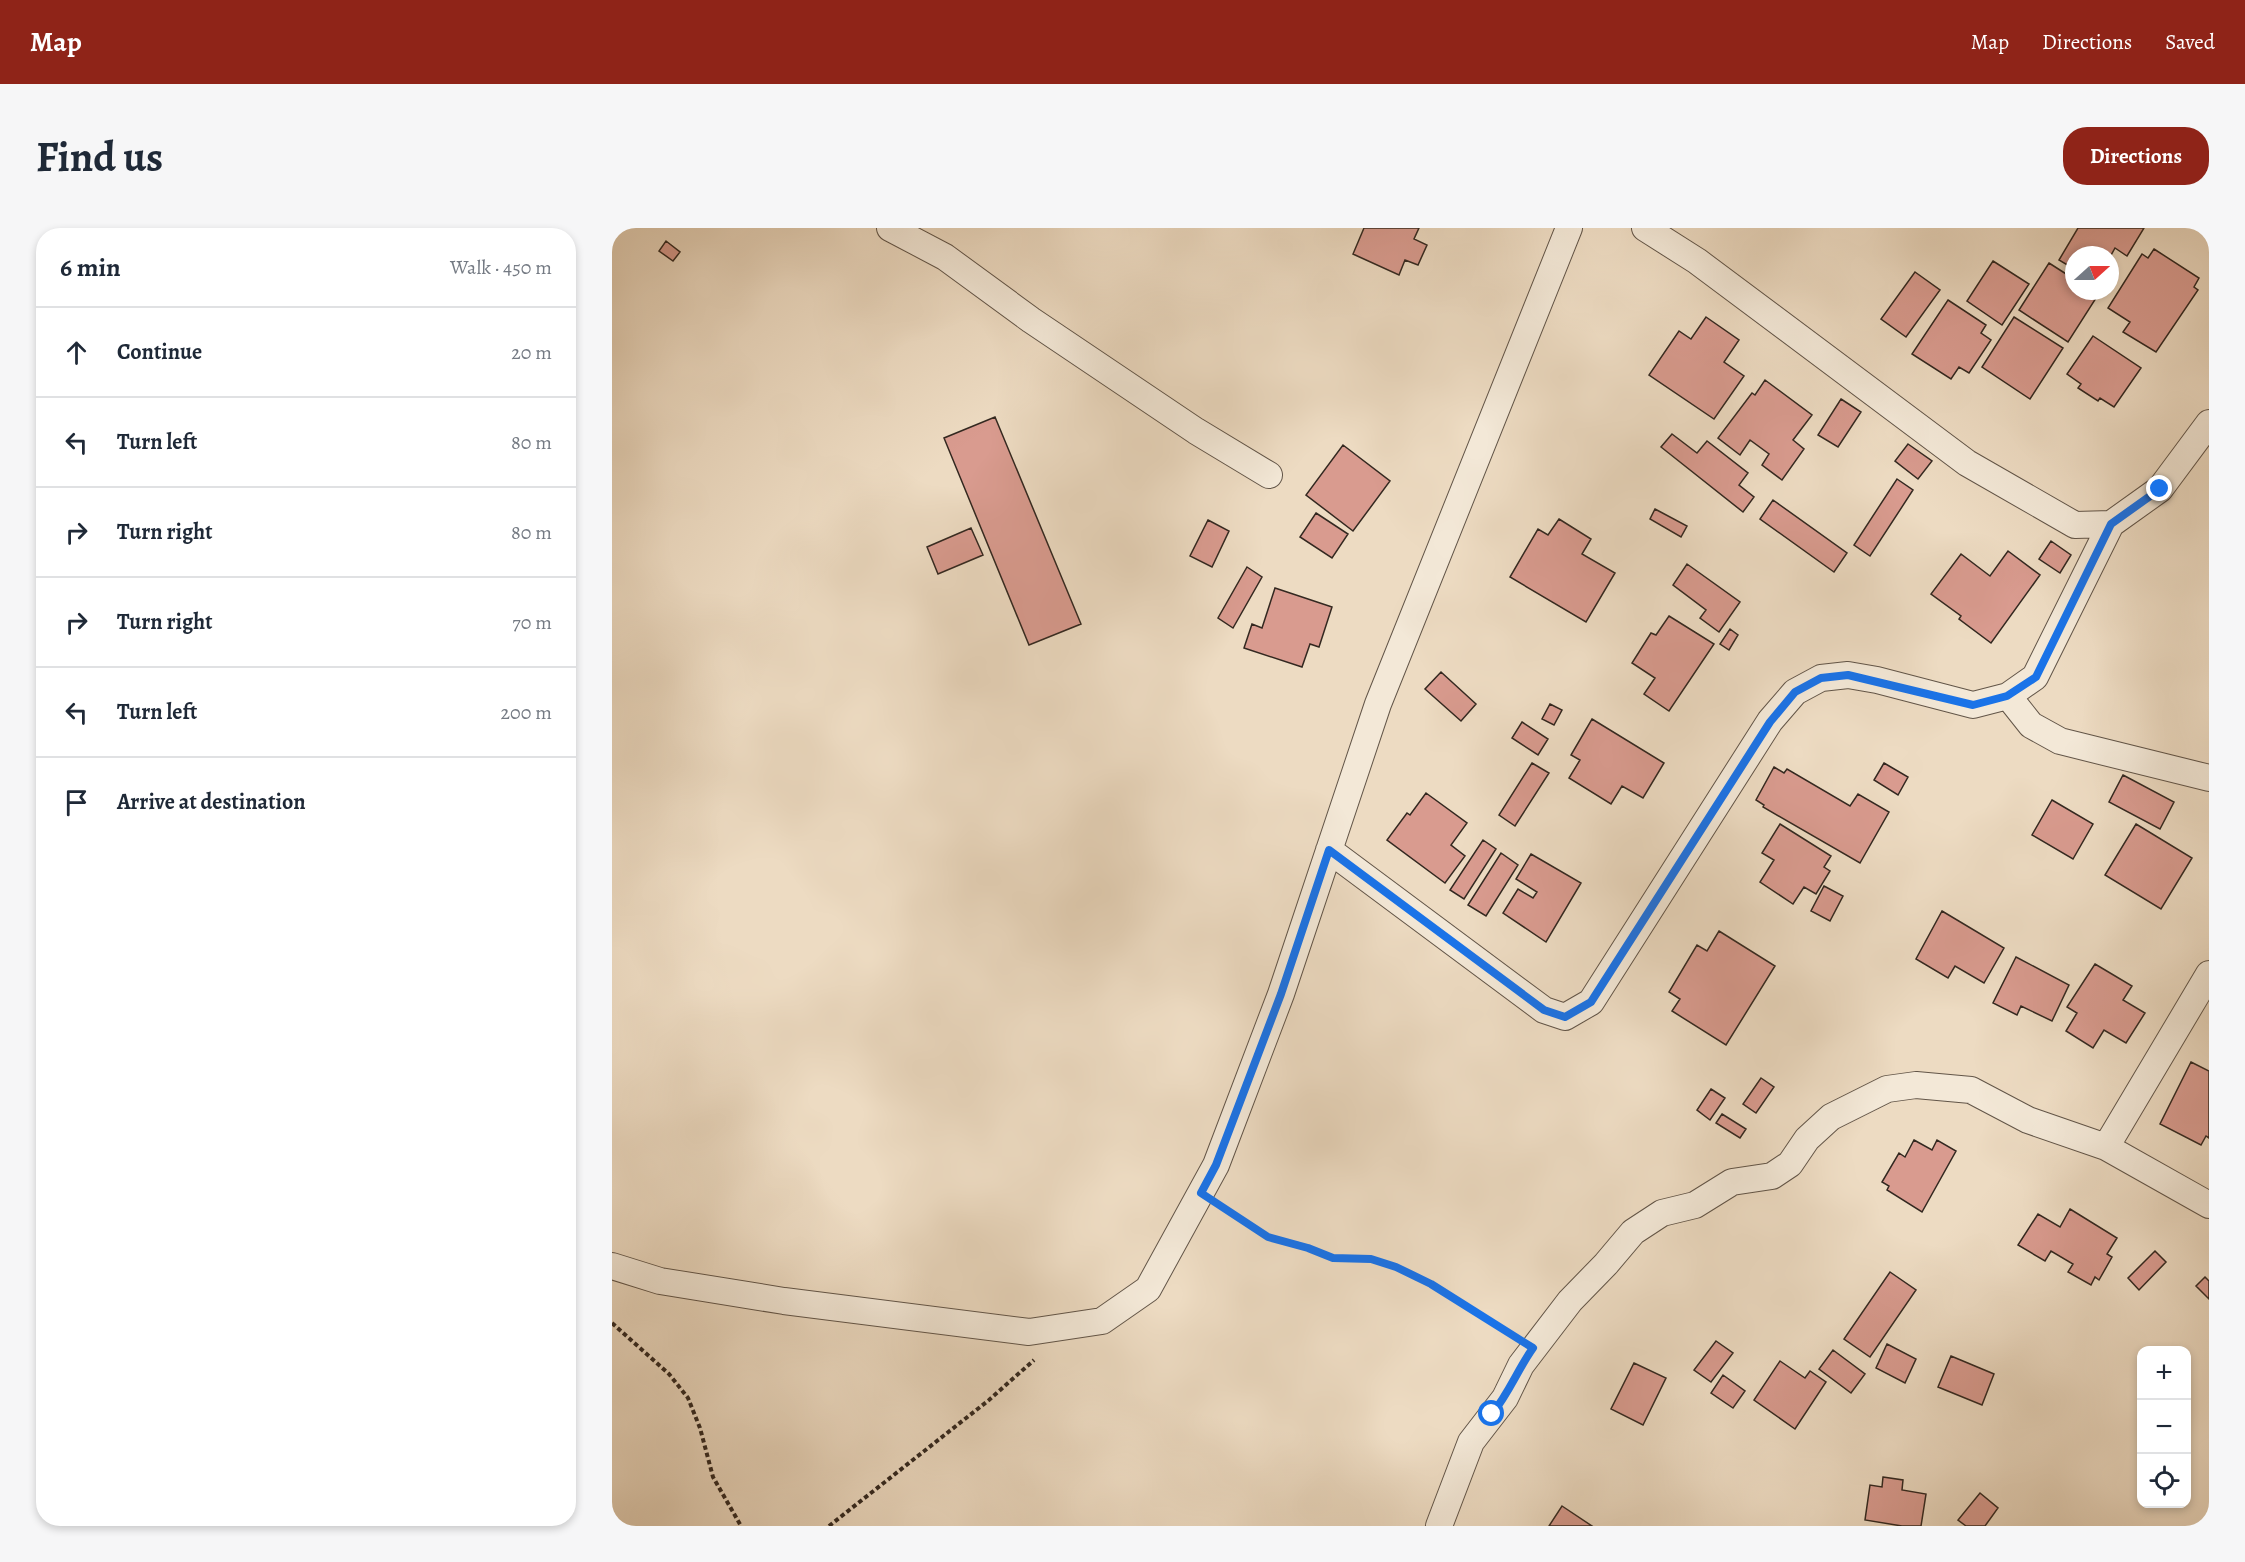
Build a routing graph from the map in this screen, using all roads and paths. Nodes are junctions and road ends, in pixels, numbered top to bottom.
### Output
1 (890, 228) edge
2 (1569, 228) edge
3 (1645, 228) edge
4 (2209, 423) edge
5 (1269, 475) dead end
6 (2111, 524) junction
7 (2007, 696) junction
8 (2209, 778) edge
9 (1329, 850) junction
10 (2209, 974) edge
11 (2106, 1147) junction
12 (1201, 1193) junction
13 (2209, 1205) edge
14 (612, 1266) edge
15 (612, 1323) edge
16 (1533, 1348) junction
17 (1039, 1355) dead end
18 (741, 1526) edge
19 (830, 1526) edge
20 (1439, 1526) edge

1 - 5 street
2 - 9 street
3 - 6 street
4 - 6 street
6 - 7 street
7 - 8 street
7 - 9 street
9 - 12 street
10 - 11 street
11 - 13 street
11 - 16 street
12 - 14 street
12 - 16 path
15 - 18 path
16 - 20 street
17 - 19 path

